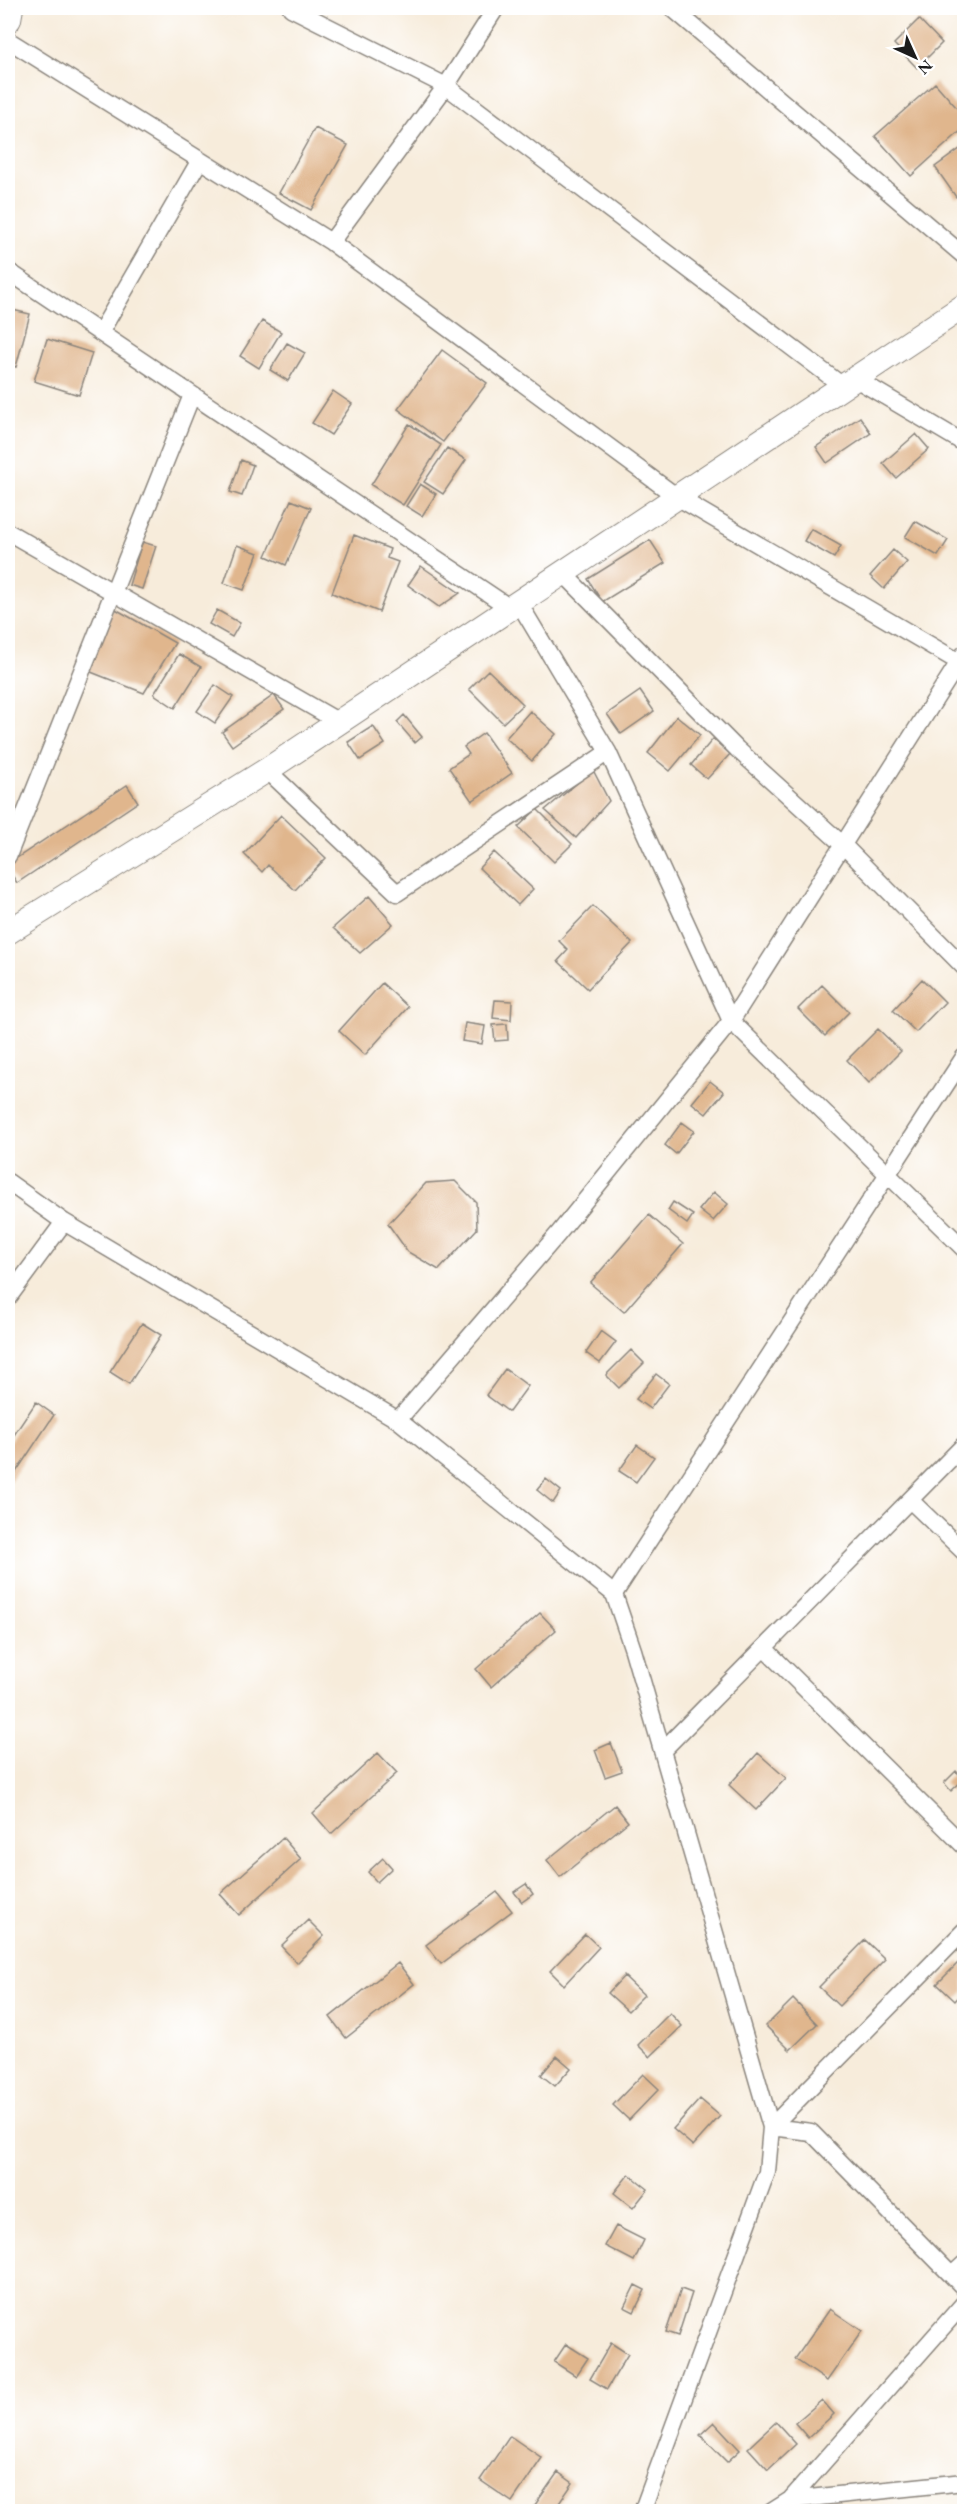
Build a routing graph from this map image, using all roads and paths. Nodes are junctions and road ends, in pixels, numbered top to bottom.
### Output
1 (10, 8) edge
2 (291, 8) edge
3 (496, 8) edge
4 (681, 10) edge
5 (8, 20) edge
6 (8, 40) edge
7 (446, 86) junction
8 (200, 160) junction
9 (331, 242) junction
10 (964, 256) edge
11 (8, 271) edge
12 (964, 306) edge
13 (100, 333) junction
14 (850, 383) junction
15 (192, 395) junction
16 (964, 443) edge
17 (677, 497) junction
18 (8, 532) edge
19 (563, 573) junction
20 (113, 592) junction
21 (514, 606) junction
22 (963, 661) edge
23 (339, 722) junction
24 (608, 752) junction
25 (267, 770) junction
26 (843, 844) junction
27 (8, 856) edge
28 (8, 932) edge
29 (964, 967) edge
30 (731, 1021) junction
31 (964, 1056) edge
32 (887, 1174) junction
33 (8, 1182) edge
34 (64, 1222) junction
35 (964, 1249) edge
36 (8, 1298) edge
37 (398, 1420) junction
38 (964, 1445) edge
39 (910, 1500) junction
40 (964, 1552) edge
41 (614, 1594) junction
42 (764, 1648) junction
43 (662, 1751) junction
44 (964, 1846) edge
45 (964, 1931) edge
46 (771, 2127) junction
47 (958, 2270) edge
48 (964, 2288) edge
49 (964, 2303) edge
50 (964, 2482) edge
51 (790, 2500) junction
52 (642, 2511) edge
53 (771, 2511) edge

1 - 5 main road
2 - 7 street
3 - 7 street
4 - 10 street
6 - 8 street
7 - 9 street
7 - 14 street
8 - 9 street
8 - 13 street
9 - 17 street
11 - 13 street
12 - 14 main road
13 - 15 street
14 - 16 street
14 - 17 main road
15 - 20 street
15 - 21 street
17 - 19 main road
17 - 22 street
18 - 20 street
19 - 21 main road
19 - 26 street
20 - 23 street
20 - 27 street
21 - 23 main road
21 - 24 street
22 - 26 street
23 - 25 main road
24 - 25 street
24 - 30 street
25 - 28 main road
26 - 29 street
26 - 30 street
30 - 32 street
30 - 37 street
31 - 32 street
32 - 35 street
32 - 41 street
33 - 34 street
34 - 36 street
34 - 37 street
37 - 41 street
38 - 39 street
39 - 40 street
39 - 42 street
41 - 43 street
42 - 43 street
42 - 44 street
43 - 46 street
45 - 46 street
46 - 47 street
46 - 52 street
47 - 48 street
49 - 51 street
50 - 51 street
51 - 53 street

